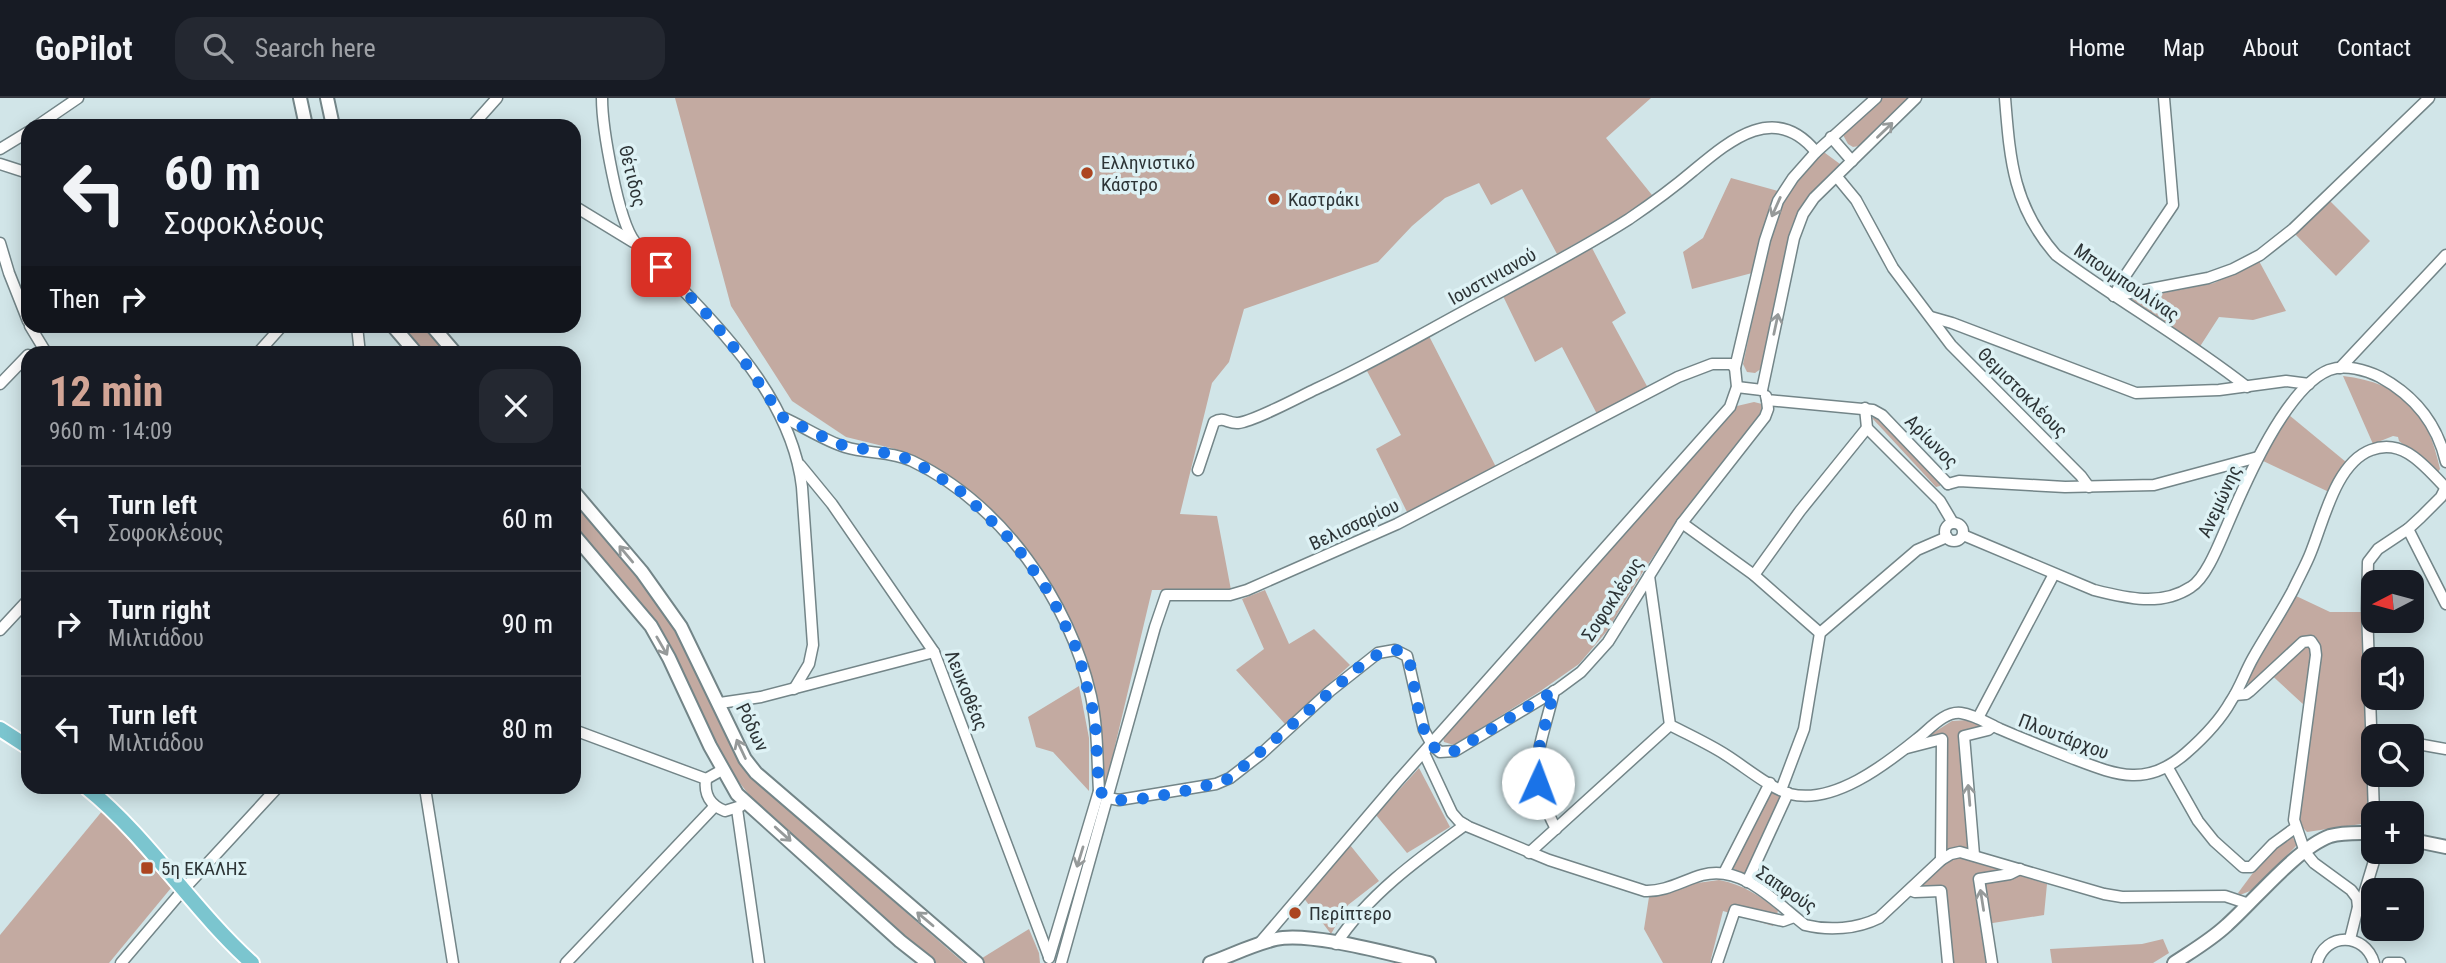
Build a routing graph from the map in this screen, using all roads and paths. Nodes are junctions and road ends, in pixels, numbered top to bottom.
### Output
1 (78, 98) edge
2 (300, 98) edge
3 (327, 98) edge
4 (497, 98) edge
5 (602, 98) edge
6 (1876, 98) edge
7 (1916, 98) edge
8 (2005, 98) edge
9 (2164, 98) edge
10 (2429, 98) edge
11 (47, 119) edge
12 (304, 119) edge
13 (332, 119) edge
14 (478, 119) edge
15 (21, 136) edge
16 (1831, 137) junction
17 (0, 149) edge
18 (1816, 152) junction
19 (1852, 161) junction
20 (0, 164) edge
21 (21, 171) edge
22 (1837, 177) junction
23 (581, 210) edge
24 (634, 242) junction
25 (0, 243) edge
26 (2446, 255) edge
27 (2114, 296) junction
28 (21, 303) edge
29 (1931, 317) junction
30 (34, 333) edge
31 (39, 343) junction
32 (36, 346) edge
33 (41, 346) edge
34 (21, 362) edge
35 (1735, 368) junction
36 (2340, 368) junction
37 (0, 384) edge
38 (2309, 384) junction
39 (1737, 387) junction
40 (2247, 387) junction
41 (1765, 395) junction
42 (1865, 408) junction
43 (782, 417) junction
44 (1867, 428) junction
45 (2258, 457) junction
46 (2446, 462) edge
47 (799, 464) junction
48 (1198, 470) dead end
49 (1948, 484) junction
50 (2089, 487) junction
51 (2446, 487) edge
52 (581, 500) edge
53 (1940, 501) junction
54 (1682, 523) junction
55 (1952, 523) junction
56 (2409, 529) junction
57 (1963, 535) junction
58 (1947, 537) junction
59 (581, 543) edge
60 (2053, 574) junction
61 (1754, 575) junction
62 (1649, 576) junction
63 (2446, 604) edge
64 (21, 608) edge
65 (0, 630) edge
66 (1820, 634) junction
67 (934, 652) junction
68 (794, 688) junction
69 (1554, 691) junction
70 (2235, 695) junction
71 (720, 703) junction
72 (1978, 718) junction
73 (2372, 724) edge
74 (1670, 725) junction
75 (1993, 726) junction
76 (0, 729) edge
77 (581, 733) edge
78 (21, 742) edge
79 (2424, 745) edge
80 (1906, 748) junction
81 (1428, 749) junction
82 (2446, 750) edge
83 (2168, 768) junction
84 (722, 770) junction
85 (706, 779) junction
86 (1770, 783) junction
87 (1785, 792) junction
88 (94, 794) edge
89 (271, 794) edge
90 (426, 794) edge
91 (1104, 794) junction
92 (741, 805) junction
93 (714, 807) junction
94 (1465, 825) junction
95 (2295, 828) junction
96 (1556, 829) junction
97 (2361, 834) edge
98 (2424, 842) edge
99 (2446, 847) edge
100 (2305, 852) junction
101 (1529, 853) junction
102 (1974, 855) junction
103 (1941, 860) junction
104 (2373, 864) edge
105 (2020, 869) junction
106 (1724, 873) junction
107 (1747, 882) junction
108 (183, 890) junction
109 (1910, 890) junction
110 (2249, 904) junction
111 (2358, 907) junction
112 (1794, 916) junction
113 (2350, 939) junction
114 (1336, 944) junction
115 (1258, 945) junction
116 (1048, 960) edge
117 (121, 963) edge
118 (252, 963) edge
119 (453, 963) edge
120 (566, 963) edge
121 (760, 963) edge
122 (928, 963) edge
123 (977, 963) edge
124 (1061, 963) edge
125 (1210, 963) edge
126 (1429, 963) edge
127 (1717, 963) edge
128 (1948, 963) edge
129 (1992, 963) edge
130 (2174, 963) edge
131 (2317, 963) edge
132 (2374, 963) edge
133 (2388, 963) edge
134 (2400, 963) edge

1 - 11 street
2 - 12 street
3 - 13 street
4 - 14 street
5 - 24 street, Θέτιδος
6 - 16 street
19 -> 7 street, Σοφοκλέους
8 - 27 street, Μπουμπουλίνας
9 - 27 street
10 - 27 street
15 - 17 street
16 - 18 street
16 - 19 street
18 -> 35 street
18 - 48 street, Ιουστινιανού
19 - 22 street, Σοφοκλέους
20 - 21 street
22 - 29 street, Θεμιστοκλέους
41 -> 22 street, Σοφοκλέους
23 - 24 street
24 - 43 street, Θέτιδος
25 - 28 street
26 - 36 street, Ανεμώνης
27 - 40 street, Μπουμπουλίνας
29 - 40 street
29 - 50 street, Θεμιστοκλέους
30 - 31 street
31 - 32 street
31 - 33 street
34 - 37 street
35 - 39 street
35 - 91 street, Βελισσαρίου
36 - 38 street, Ανεμώνης
36 - 46 street
38 - 40 street
38 - 45 street, Ανεμώνης
39 - 41 street
39 - 81 street, Σοφοκλέους
41 - 42 street, Αρίωνος
41 - 54 street, Σοφοκλέους
42 - 44 street
42 - 49 street, Αρίωνος
43 - 47 street, Θέτιδος
43 - 91 street
44 - 53 street
44 - 61 street
45 - 50 street
45 - 60 street, Ανεμώνης
47 - 67 street, Λευκοθέας
47 - 68 street, Θέτιδος
49 - 50 street, Αρίωνος
49 - 53 street
51 - 56 street
51 - 70 street
71 -> 52 street, Ρόδων
53 - 55 street
54 - 61 street
54 - 62 street, Σοφοκλέους
55 - 57 street
55 - 58 street
56 - 63 street
56 - 73 street
57 - 58 street
57 - 60 street, Ανεμώνης
58 - 66 street
59 -> 84 street
60 - 72 street
61 - 66 street
62 - 69 street, Σοφοκλέους
62 - 74 street
64 - 65 street
66 - 87 street
67 - 68 street
67 - 116 street, Λευκοθέας
68 - 71 street
69 - 81 street, Σοφοκλέους
69 - 96 street
70 - 83 street
70 - 95 street
123 -> 71 street, Ρόδων
72 - 75 street, Πλουτάρχου
72 - 80 street, Πλουτάρχου
74 - 86 street
74 - 96 street
75 - 83 street, Πλουτάρχου
102 -> 75 street
76 - 78 main road
77 - 85 street
79 - 82 street
80 - 87 street, Πλουτάρχου
80 - 103 street
81 - 91 street
81 - 94 street
81 - 115 street, Σοφοκλέους
83 - 95 street
84 - 85 street
84 - 92 street
85 - 93 street
86 - 87 street
86 - 106 street
87 - 107 street
88 - 108 main road
89 - 108 street
90 - 119 street
91 -> 116 street
91 - 124 street
92 - 93 street
92 - 121 street
92 -> 122 street
93 - 120 street
94 - 101 street
94 - 114 street
95 - 100 street
96 - 101 street
97 - 100 street
98 - 99 street
100 - 110 street
100 - 111 street
101 - 106 street
102 - 103 street
102 - 105 street
103 - 109 street, Σαπφούς
104 - 111 street
105 - 110 street
129 -> 105 street
106 - 107 street, Σαπφούς
107 - 112 street, Σαπφούς
108 - 117 street
108 - 118 main road
109 - 112 street, Σαπφούς
109 - 128 street
110 - 130 street
111 - 113 street
112 - 127 street
113 - 131 street
113 - 132 street
114 - 115 street
114 - 126 street
115 - 125 street
133 - 134 street

